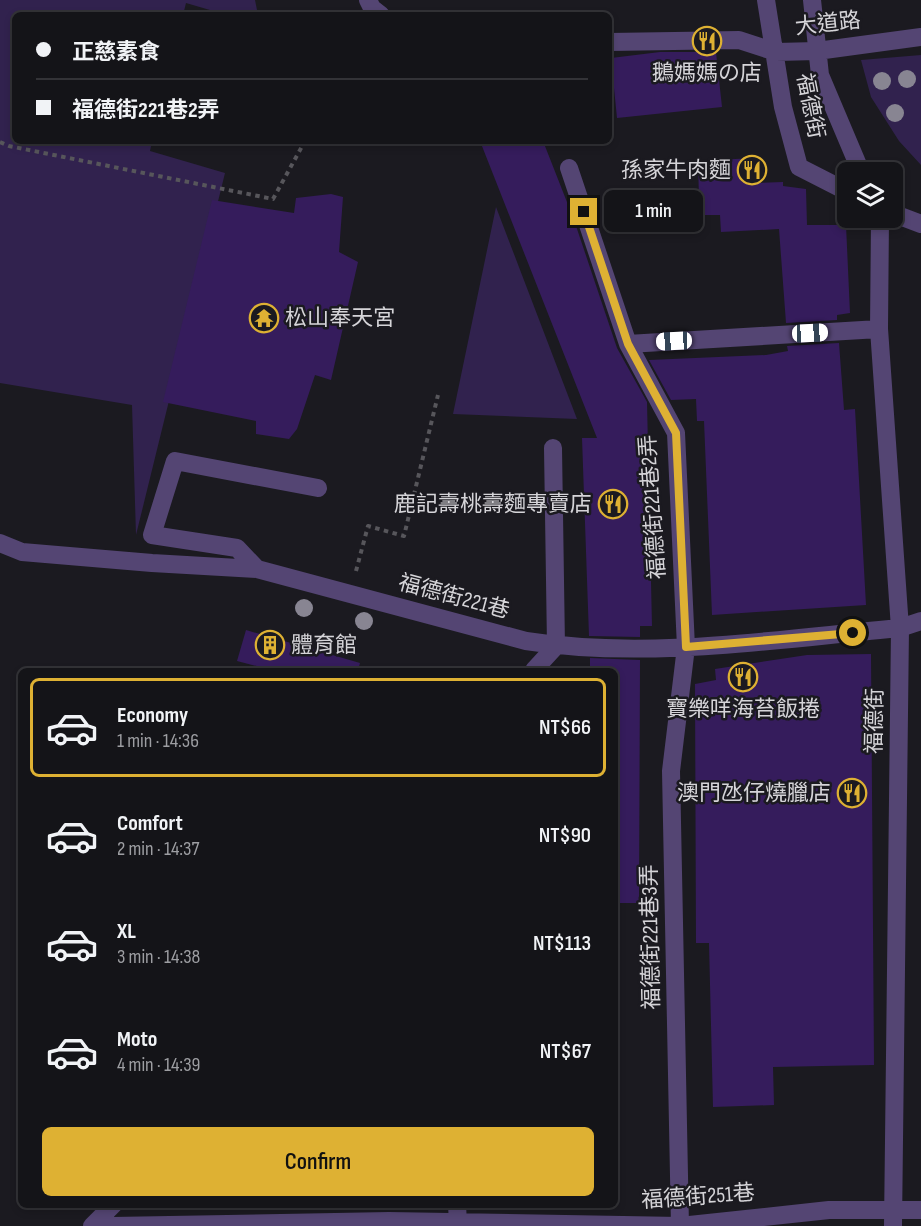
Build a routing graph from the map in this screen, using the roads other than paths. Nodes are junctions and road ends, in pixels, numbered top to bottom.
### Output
1 (368, 0) edge
2 (766, 0) edge
3 (812, 0) edge
4 (377, 12) edge
5 (921, 37) edge
6 (612, 42) edge
7 (817, 51) junction
8 (776, 52) junction
9 (857, 162) edge
10 (569, 168) dead end
11 (837, 186) edge
12 (903, 217) edge
13 (921, 224) edge
14 (880, 228) edge
15 (879, 329) junction
16 (628, 344) junction
17 (553, 448) dead end
18 (318, 488) dead end
19 (0, 543) edge
20 (257, 569) junction
21 (921, 621) edge
22 (900, 628) junction
23 (556, 646) junction
24 (686, 647) junction
25 (536, 668) edge
26 (110, 1208) edge
27 (457, 1208) edge
28 (921, 1210) edge
29 (220, 1213) edge
30 (892, 1218) edge
31 (389, 1224) edge
32 (458, 1224) junction
33 (92, 1226) edge
34 (112, 1226) edge
35 (680, 1226) edge

1 - 4 street
2 - 8 street, 福德街
3 - 7 street, 福德街
5 - 7 street, 大道路
6 - 8 street, 大道路
7 - 8 street, 大道路
7 - 9 street, 福德街
8 - 11 street, 福德街
10 - 16 street, 福德街221巷2弄
12 - 13 street
14 - 15 street, 福德街
15 - 16 street
15 - 22 street, 福德街
16 - 24 street, 福德街221巷2弄
17 - 23 street
18 - 20 street
19 - 20 street, 福德街221巷
20 - 23 street, 福德街221巷
21 - 22 street, 福德街221巷
22 - 24 street, 福德街221巷
22 - 30 street, 福德街
23 - 24 street, 福德街221巷
23 - 25 street
24 - 35 street, 福德街221巷3弄
26 - 33 street
27 - 32 street
28 - 30 street, 福德街251巷
29 - 31 street, 福德街251巷
29 - 34 street, 福德街251巷
30 - 35 street, 福德街251巷
31 - 32 street, 福德街251巷
32 - 35 street, 福德街251巷

